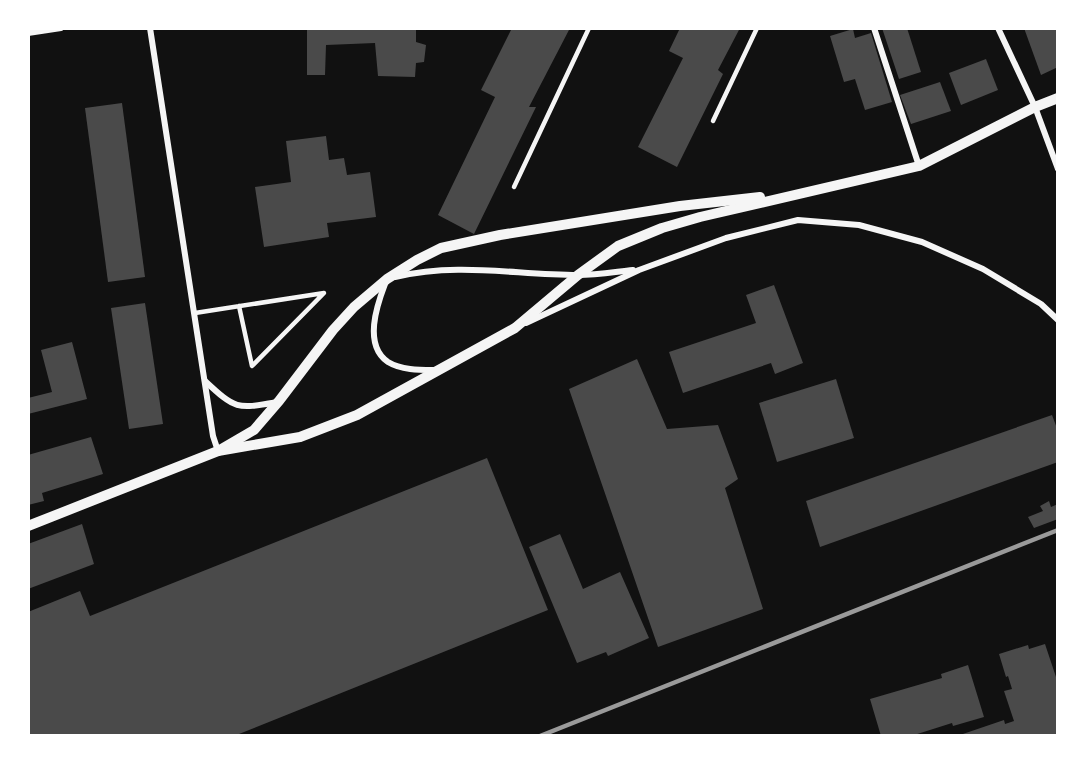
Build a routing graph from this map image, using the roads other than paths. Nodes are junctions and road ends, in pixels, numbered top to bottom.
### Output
1 (61, 28) edge
2 (150, 28) edge
3 (589, 28) edge
4 (757, 28) edge
5 (874, 28) edge
6 (998, 28) edge
7 (28, 33) edge
8 (1058, 98) edge
9 (1035, 107) junction
10 (713, 121) dead end
11 (919, 165) junction
12 (1058, 169) edge
13 (513, 187) dead end
14 (814, 190) junction
15 (639, 270) junction
16 (578, 275) junction
17 (387, 279) junction
18 (239, 306) junction
19 (195, 313) junction
20 (1058, 320) edge
21 (515, 328) junction
22 (435, 370) junction
23 (204, 381) junction
24 (279, 401) junction
25 (218, 452) junction
26 (28, 526) edge

1 - 7 street
2 - 19 street
3 - 13 lane
4 - 10 lane
5 - 11 street
6 - 9 street
8 - 9 street
9 - 11 street
9 - 12 street
11 - 14 street
14 - 16 street
14 - 17 street
15 - 16 street
15 - 20 street
15 - 21 street
16 - 17 street
16 - 21 street
17 - 22 street
17 - 24 street
18 - 18 lane
18 - 19 lane
19 - 23 street
21 - 22 street
22 - 25 street
23 - 24 street
23 - 25 street
24 - 25 street
25 - 26 street

